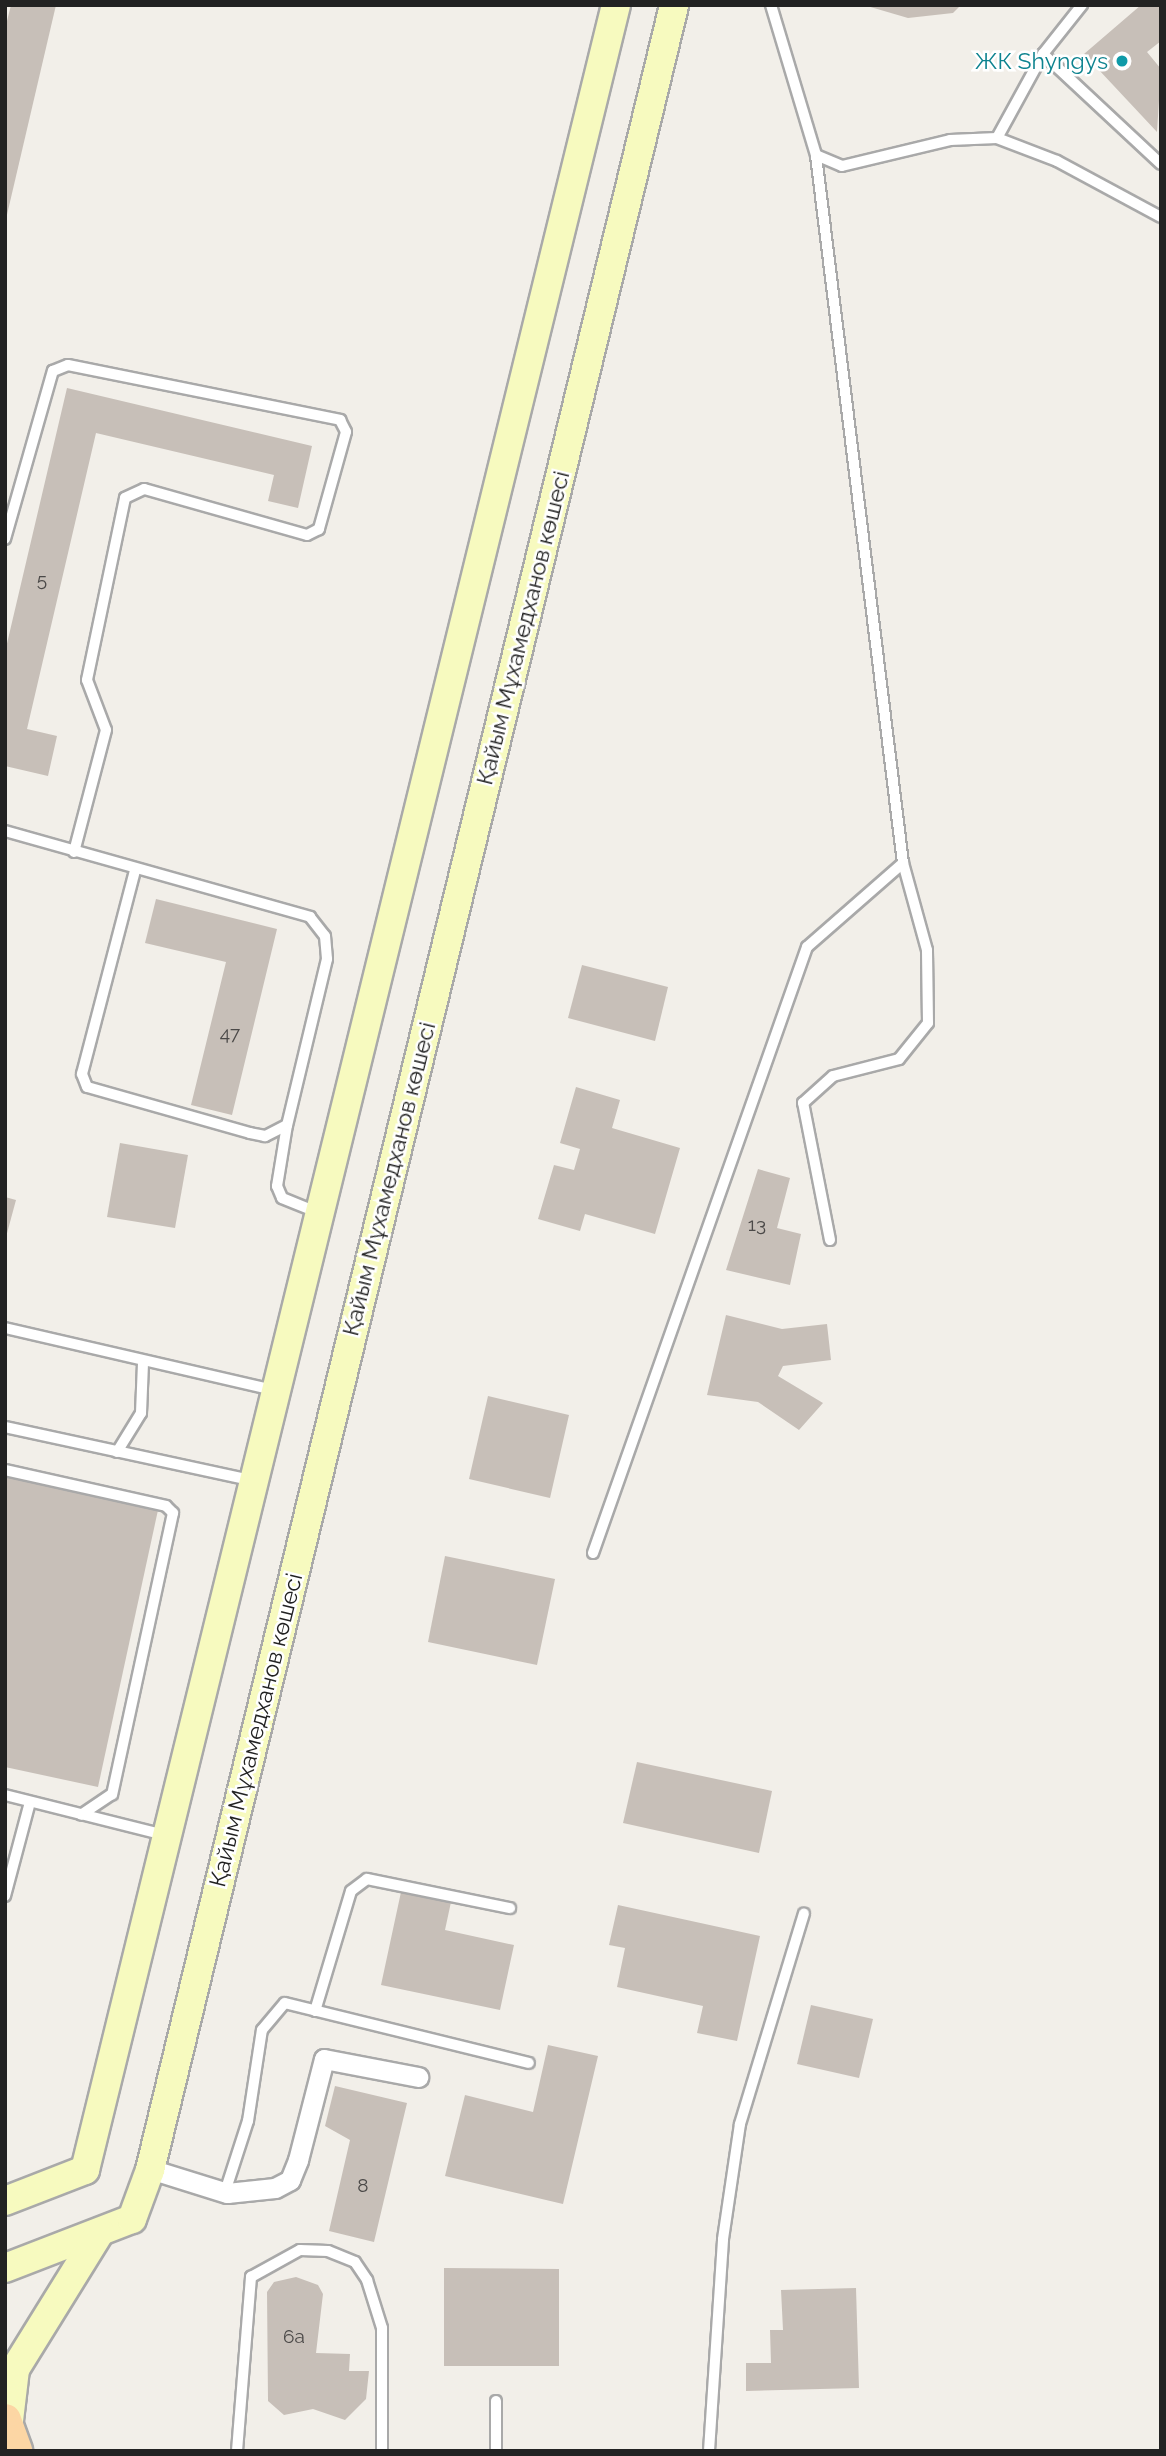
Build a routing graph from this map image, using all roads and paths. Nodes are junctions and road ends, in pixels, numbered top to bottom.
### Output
1 (616, 5) edge
2 (674, 5) edge
3 (771, 5) edge
4 (1082, 5) edge
5 (1043, 54) junction
6 (997, 138) junction
7 (816, 155) junction
8 (1161, 164) edge
9 (1161, 217) edge
10 (5, 539) edge
11 (5, 831) edge
12 (74, 852) junction
13 (903, 863) junction
14 (135, 870) junction
15 (288, 1125) junction
16 (321, 1213) junction
17 (830, 1240) dead end
18 (5, 1328) edge
19 (143, 1364) junction
20 (277, 1391) junction
21 (5, 1427) edge
22 (117, 1452) junction
23 (5, 1470) edge
24 (255, 1480) junction
25 (593, 1553) dead end
26 (5, 1796) edge
27 (30, 1802) junction
28 (81, 1815) junction
29 (167, 1836) junction
30 (5, 1896) edge
31 (510, 1908) dead end
32 (804, 1913) dead end
33 (315, 2011) junction
34 (529, 2063) dead end
35 (418, 2077) dead end
36 (150, 2169) junction
37 (225, 2192) junction
38 (5, 2201) edge
39 (100, 2232) junction
40 (5, 2268) edge
41 (496, 2401) dead end
42 (10, 2433) edge
43 (237, 2451) edge
44 (382, 2451) edge
45 (496, 2451) edge
46 (709, 2451) edge

1 - 16 main road
2 - 36 main road, Қайым Мұхамедханов көшесі
3 - 7 lane
4 - 5 lane
5 - 6 lane
5 - 8 lane
6 - 7 lane
6 - 9 lane
7 - 13 lane
10 - 12 lane
11 - 12 lane
12 - 14 lane
13 - 17 lane
13 - 25 lane
14 - 15 lane
14 - 15 lane
15 - 16 lane
16 - 20 main road
18 - 19 lane
19 - 20 lane
19 - 22 lane
20 - 24 main road
21 - 22 lane
22 - 24 lane
23 - 28 lane
24 - 29 main road
26 - 27 lane
27 - 28 lane
27 - 30 lane
28 - 29 lane
29 - 38 main road
31 - 33 lane
32 - 46 lane
33 - 34 lane
33 - 37 lane
35 - 37 street
36 - 37 street
36 - 39 main road, Қайым Мұхамедханов көшесі
39 - 40 main road, Қайым Мұхамедханов көшесі
39 - 42 main road
41 - 45 lane
43 - 44 lane

